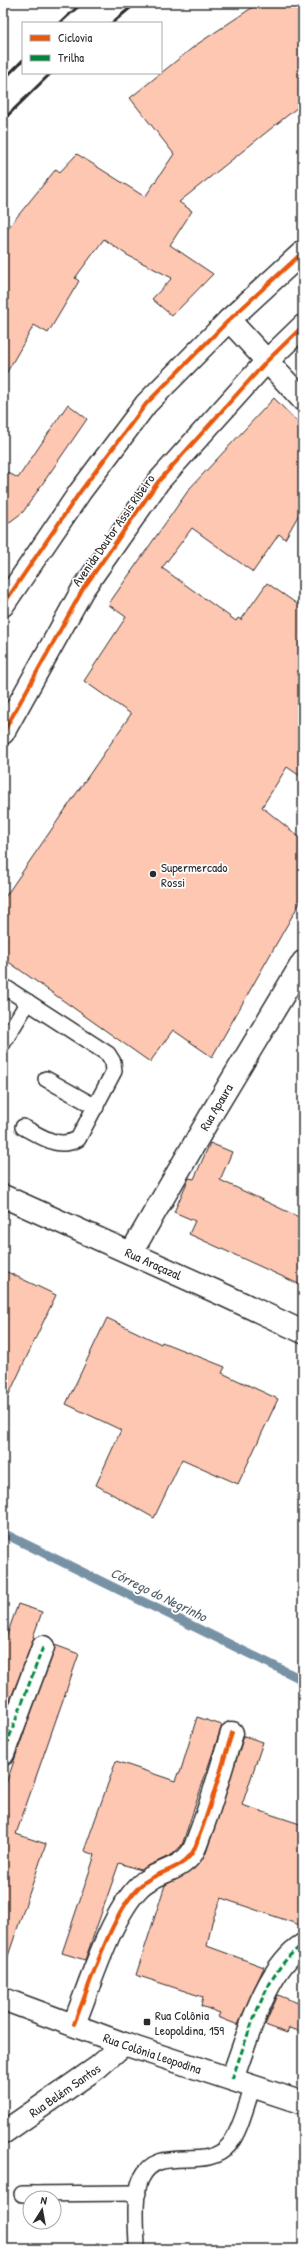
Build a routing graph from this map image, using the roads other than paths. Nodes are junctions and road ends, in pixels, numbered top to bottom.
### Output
1 (303, 252) edge
2 (229, 320) junction
3 (303, 326) edge
4 (266, 362) junction
5 (303, 400) edge
6 (3, 606) edge
7 (3, 733) edge
8 (303, 962) edge
9 (3, 986) edge
10 (28, 1002) junction
11 (3, 1043) edge
12 (46, 1079) dead end
13 (96, 1107) junction
14 (23, 1127) dead end
15 (3, 1196) edge
16 (131, 1254) junction
17 (303, 1332) edge
18 (44, 1647) dead end
19 (232, 1732) dead end
20 (3, 1754) edge
21 (303, 1945) edge
22 (3, 1999) edge
23 (74, 2024) junction
24 (124, 2044) junction
25 (232, 2079) junction
26 (253, 2086) junction
27 (303, 2103) edge
28 (3, 2133) edge
29 (138, 2193) junction
30 (62, 2194) edge
31 (137, 2249) edge

1 - 2 street
2 - 4 street
2 - 6 street
3 - 4 street, Avenida Doutor Assis Ribeiro
4 - 5 street
4 - 7 street, Avenida Doutor Assis Ribeiro
8 - 16 street, Rua Apaura
9 - 10 lane
10 - 11 lane
10 - 13 lane
12 - 13 lane
13 - 14 lane
15 - 16 street, Rua Araçazal
16 - 17 street, Rua Araçazal
18 - 20 street
19 - 23 street
21 - 25 street
22 - 23 street, Rua Colônia Leopodina
23 - 24 street, Rua Colônia Leopodina
24 - 25 street, Rua Colônia Leopodina
24 - 28 street, Rua Belém Santos
25 - 26 street, Rua Colônia Leopodina
26 - 27 street, Rua Colônia Leopodina
26 - 29 lane
29 - 30 lane
29 - 31 lane

